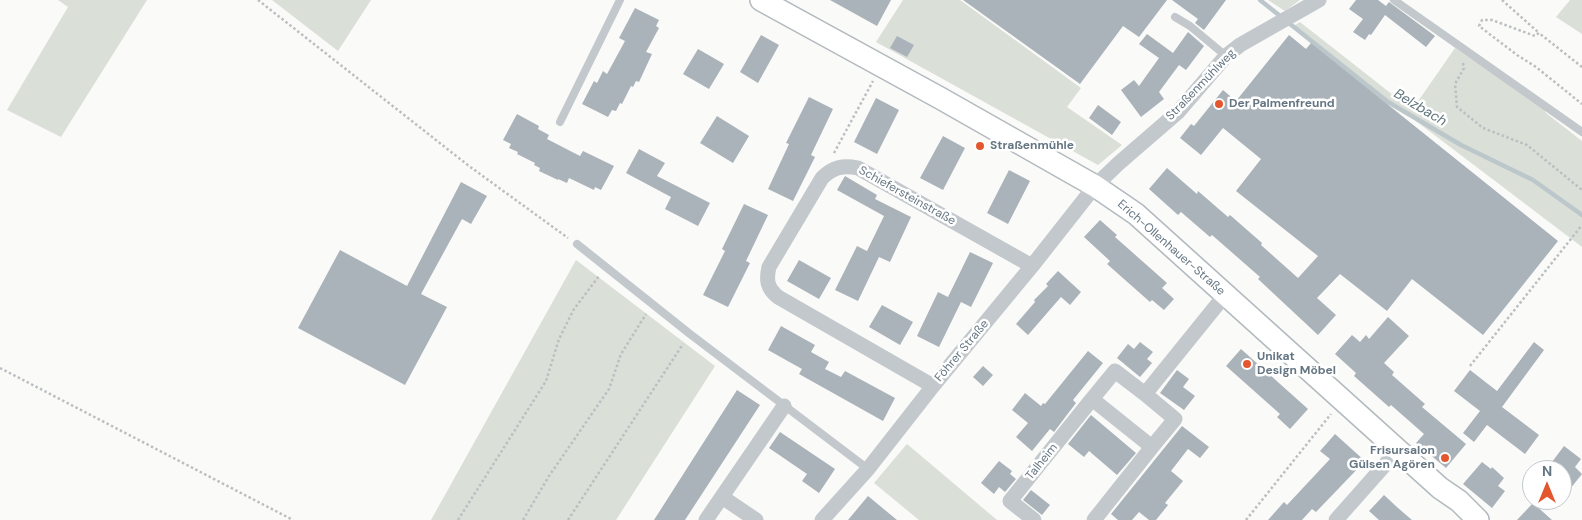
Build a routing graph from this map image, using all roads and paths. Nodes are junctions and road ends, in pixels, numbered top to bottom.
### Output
1 (258, 0) edge
2 (620, 0) edge
3 (761, 0) edge
4 (1319, 0) edge
5 (1394, 0) edge
6 (1502, 0) edge
7 (1175, 17) dead end
8 (1539, 33) junction
9 (1462, 48) junction
10 (1226, 56) junction
11 (1582, 67) edge
12 (873, 82) dead end
13 (1582, 104) edge
14 (560, 122) dead end
15 (1582, 132) edge
16 (837, 168) junction
17 (1095, 186) junction
18 (1582, 190) edge
19 (1581, 226) edge
20 (577, 244) joint
21 (1032, 266) junction
22 (609, 270) junction
23 (1225, 295) junction
24 (652, 304) junction
25 (690, 334) junction
26 (1470, 366) dead end
27 (0, 368) edge
28 (933, 386) junction
29 (1145, 394) junction
30 (1092, 399) junction
31 (784, 406) junction
32 (1318, 431) dead end
33 (1152, 447) junction
34 (1398, 450) junction
35 (868, 469) junction
36 (1440, 488) junction
37 (722, 497) junction
38 (825, 518) edge
39 (293, 520) edge
40 (458, 520) edge
41 (523, 520) edge
42 (568, 520) edge
43 (706, 520) edge
44 (756, 520) edge
45 (1034, 520) edge
46 (1094, 520) edge
47 (1246, 520) edge
48 (1336, 520) edge
49 (1472, 520) edge
50 (1478, 520) edge

1 - 20 path
2 - 14 lane
3 - 17 street, Erich-Ollenhauer-Straße
4 - 10 street, Straßenmühlweg
5 - 9 lane
6 - 8 path
7 - 10 lane
8 - 11 path
8 - 13 path
9 - 15 lane
9 - 18 path
10 - 17 street, Straßenmühlweg
12 - 16 path
16 - 21 street, Schiefersteinstraße
16 - 28 street
17 - 21 street, Föhrer Straße
17 - 23 street, Erich-Ollenhauer-Straße
19 - 26 path
20 - 22 lane
21 - 28 street, Föhrer Straße
22 - 24 lane
22 - 40 path
23 - 29 street
23 - 34 street, Erich-Ollenhauer-Straße
24 - 25 lane
24 - 41 path
25 - 31 lane
25 - 42 path
27 - 39 path
28 - 35 street, Föhrer Straße
29 - 30 street, Talheim
29 - 33 street, Talheim
30 - 33 street
30 - 45 street, Talheim
31 - 35 lane
31 - 37 street
32 - 47 path
33 - 46 street, Talheim
34 - 36 street, Erich-Ollenhauer-Straße
34 - 48 street
35 - 38 street, Föhrer Straße
36 - 49 street, Erich-Ollenhauer-Straße
36 - 50 street, Erich-Ollenhauer-Straße
37 - 43 street
37 - 44 street

